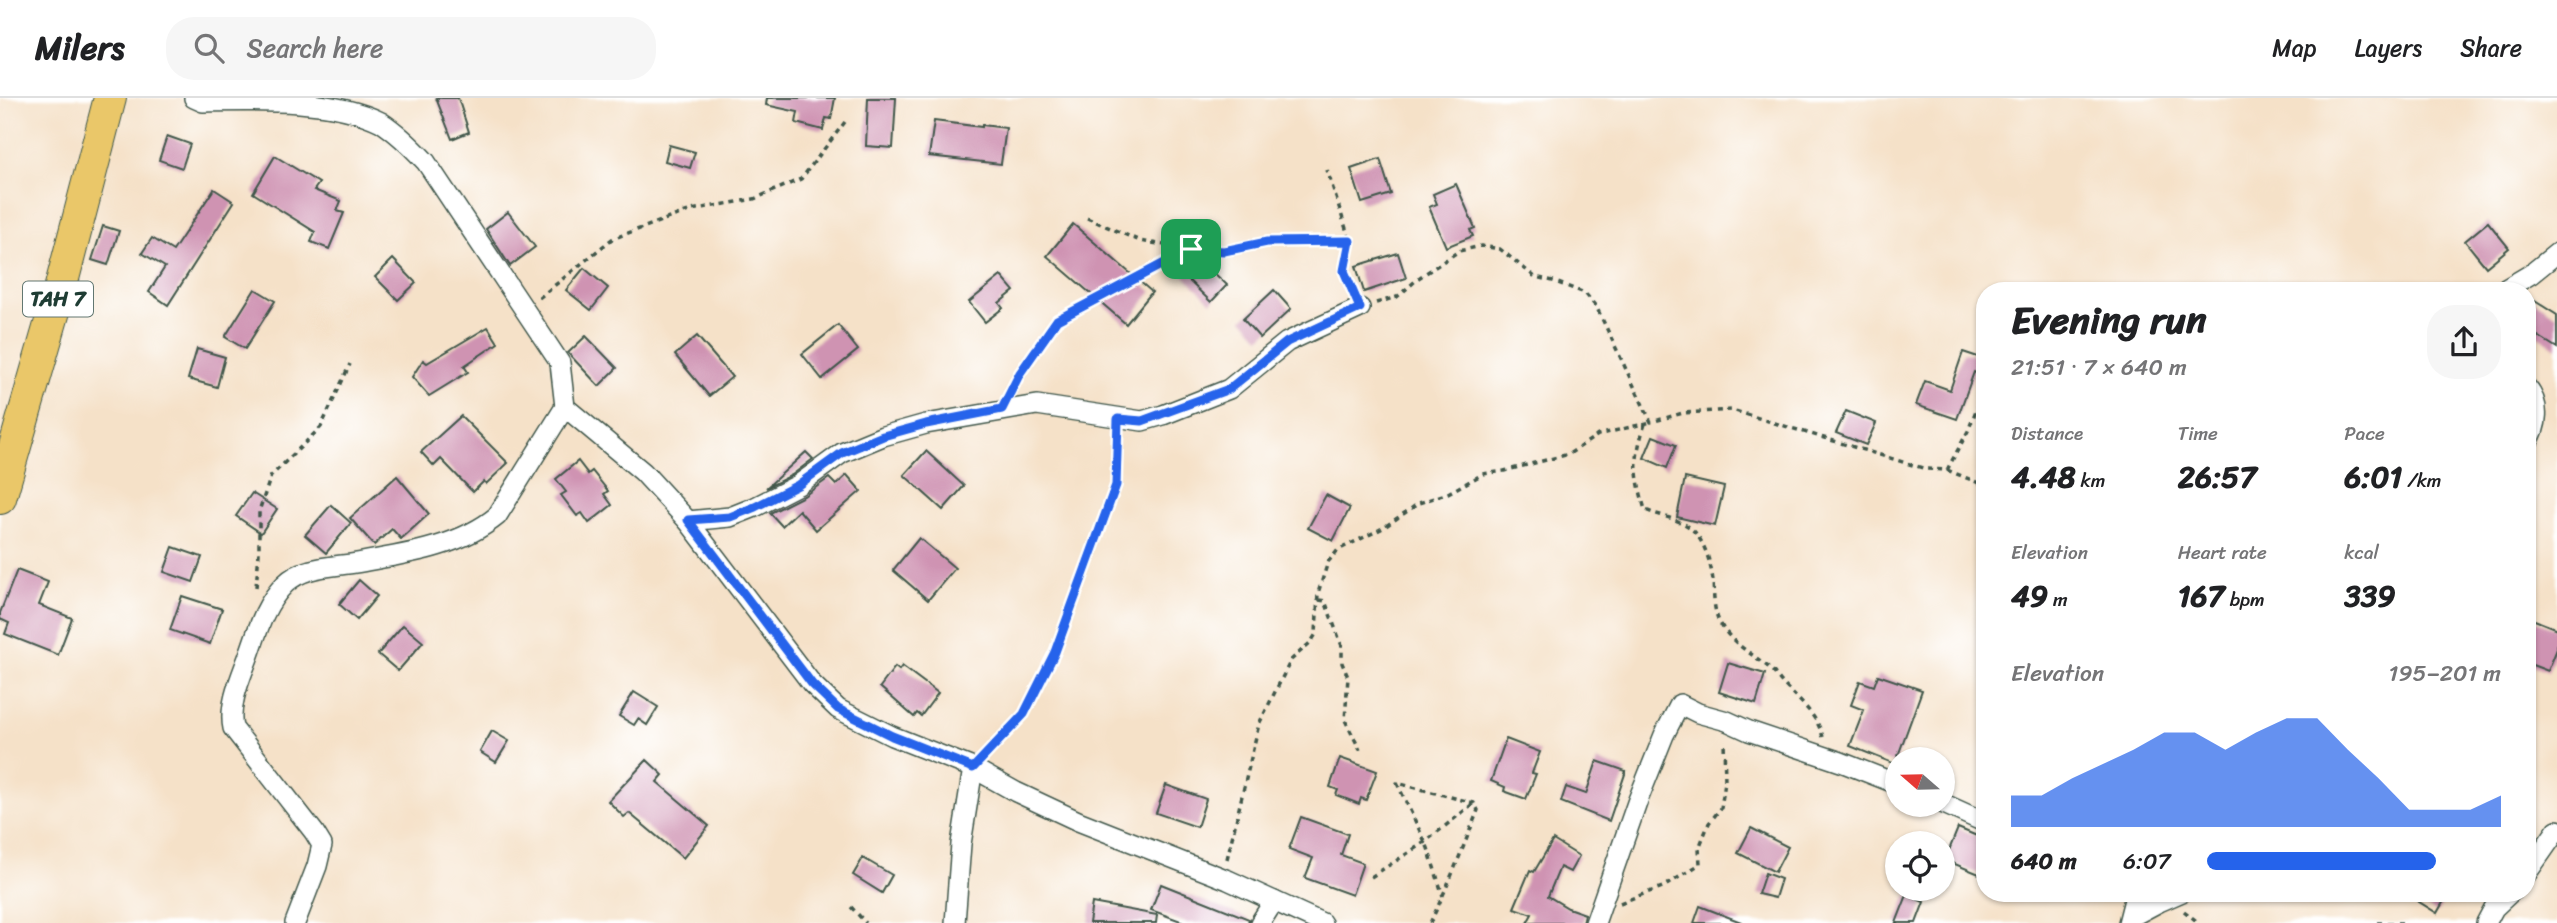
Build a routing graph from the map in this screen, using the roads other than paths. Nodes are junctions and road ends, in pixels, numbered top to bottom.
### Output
1 (110, 98) edge
2 (194, 98) edge
3 (320, 100) edge
4 (2557, 253) edge
5 (2518, 282) edge
6 (1360, 308) road end
7 (565, 407) junction
8 (0, 498) edge
9 (688, 520) junction
10 (973, 768) junction
11 (1885, 779) edge
12 (1955, 809) edge
13 (1976, 818) edge
14 (2557, 830) edge
15 (2536, 860) edge
16 (1274, 901) junction
17 (2158, 902) edge
18 (2500, 902) edge
19 (2129, 905) edge
20 (1596, 916) edge
21 (295, 923) edge
22 (955, 923) edge
23 (1261, 923) edge
24 (1322, 923) edge
25 (2486, 923) edge

1 - 8 highway, TAH 7
2 - 3 street
3 - 7 street
4 - 5 street
6 - 9 street
7 - 9 street
7 - 21 street
9 - 10 street
10 - 16 street
10 - 22 street
11 - 20 street
12 - 13 street
14 - 15 street
16 - 23 street
16 - 24 street
17 - 19 street
18 - 25 street

